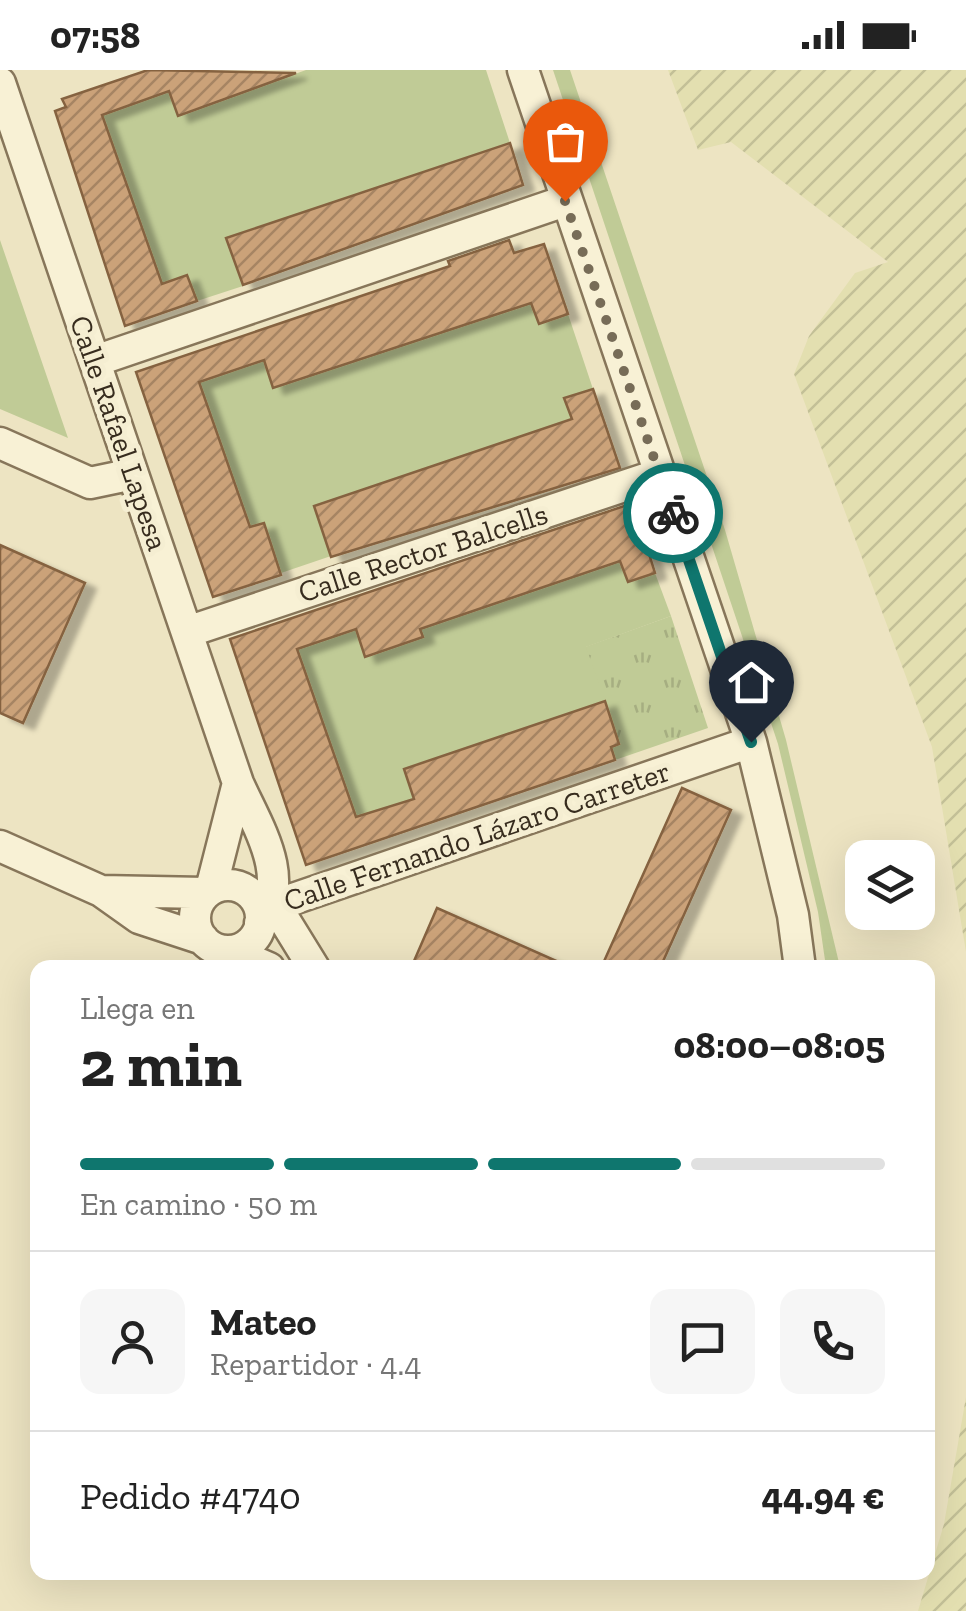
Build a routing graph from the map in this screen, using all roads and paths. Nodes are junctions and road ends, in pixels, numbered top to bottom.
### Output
1 (20, 70) edge
2 (523, 70) edge
3 (0, 80) edge
4 (565, 201) junction
5 (94, 361) junction
6 (0, 443) edge
7 (133, 474) junction
8 (660, 474) junction
9 (187, 632) junction
10 (751, 742) junction
11 (238, 782) junction
12 (0, 846) edge
13 (208, 891) junction
14 (102, 892) junction
15 (264, 910) junction
16 (216, 945) junction
17 (251, 960) edge
18 (309, 960) edge
19 (799, 960) edge

1 - 3 street
2 - 4 street
3 - 5 street, Calle Rafael Lapesa
4 - 5 street
4 - 8 street
5 - 7 street, Calle Rafael Lapesa
6 - 7 street
7 - 9 street, Calle Rafael Lapesa
8 - 9 street, Calle Rector Balcells
8 - 10 street
9 - 11 street, Calle Rafael Lapesa
10 - 15 street, Calle Fernando Lázaro Carreter
10 - 19 street
11 - 13 street
11 - 15 street, Calle Rafael Lapesa
12 - 14 street
13 - 14 street
13 - 15 street
13 - 16 street
14 - 16 street
15 - 16 street
15 - 18 street
16 - 17 street

